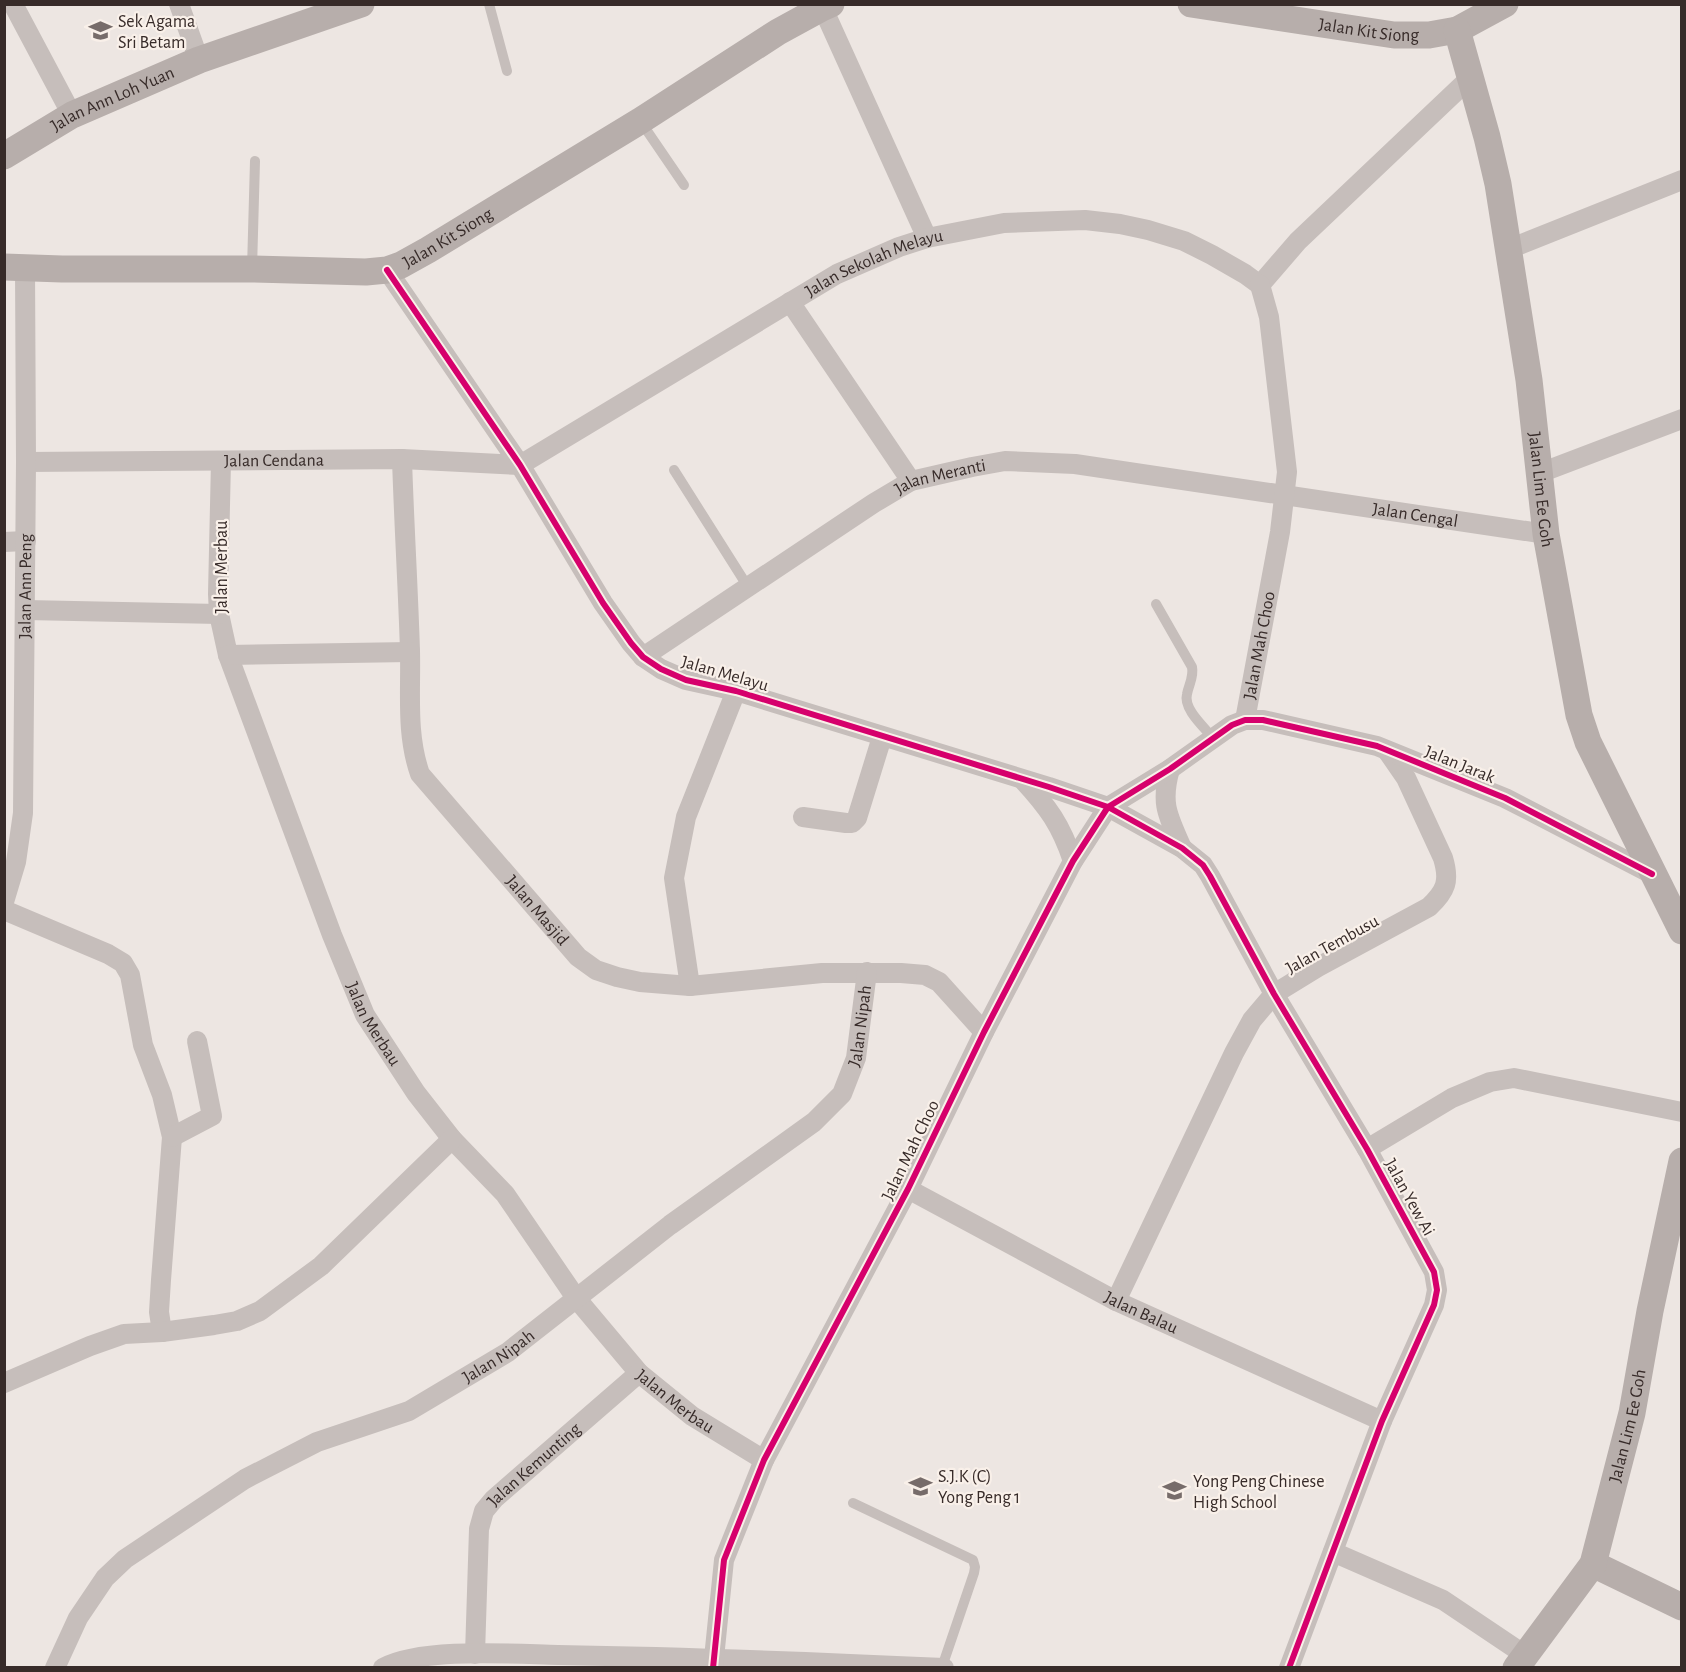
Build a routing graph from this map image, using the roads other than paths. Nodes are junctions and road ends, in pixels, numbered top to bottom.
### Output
1 (13, 4) edge
2 (179, 4) edge
3 (489, 4) edge
4 (1191, 4) edge
5 (1505, 4) edge
6 (361, 5) edge
7 (825, 6) edge
8 (1457, 30) junction
9 (199, 60) junction
10 (507, 71) dead end
11 (1470, 78) junction
12 (72, 115) junction
13 (640, 122) junction
14 (4, 156) edge
15 (255, 161) dead end
16 (1682, 180) edge
17 (684, 185) dead end
18 (927, 238) junction
19 (1509, 249) junction
20 (15, 268) edge
21 (252, 269) junction
22 (387, 270) junction
23 (1260, 285) junction
24 (790, 302) junction
25 (1682, 419) edge
26 (402, 459) junction
27 (221, 461) junction
28 (26, 462) junction
29 (520, 465) junction
30 (674, 470) dead end
31 (1540, 473) junction
32 (911, 481) junction
33 (1286, 495) junction
34 (1546, 534) junction
35 (26, 541) junction
36 (4, 542) edge
37 (748, 587) junction
38 (1156, 604) dead end
39 (26, 610) junction
40 (219, 614) junction
41 (410, 652) junction
42 (228, 655) junction
43 (643, 657) junction
44 (736, 691) junction
45 (1245, 720) junction
46 (882, 737) junction
47 (1213, 738) junction
48 (1388, 752) junction
49 (1170, 769) junction
50 (1023, 780) junction
51 (1108, 807) junction
52 (803, 817) dead end
53 (1182, 848) junction
54 (1073, 861) junction
55 (1652, 874) junction
56 (4, 902) edge
57 (4, 910) edge
58 (1682, 932) edge
59 (867, 972) junction
60 (690, 986) junction
61 (1274, 994) junction
62 (984, 1032) junction
63 (197, 1041) dead end
64 (1682, 1112) edge
65 (172, 1137) junction
66 (452, 1138) junction
67 (1367, 1149) junction
68 (1682, 1161) edge
69 (908, 1189) junction
70 (576, 1298) junction
71 (1116, 1301) junction
72 (162, 1332) junction
73 (639, 1373) junction
74 (4, 1383) edge
75 (1382, 1421) junction
76 (764, 1460) junction
77 (854, 1503) dead end
78 (1333, 1552) junction
79 (1593, 1564) junction
80 (1682, 1607) edge
81 (475, 1654) junction
82 (1521, 1661) edge
83 (713, 1663) edge
84 (943, 1667) edge
85 (55, 1668) edge
86 (383, 1668) edge
87 (1289, 1668) edge

1 - 12 street
2 - 9 street
3 - 10 lane
4 - 8 street, Jalan Kit Siong
5 - 8 street, Jalan Kit Siong
6 - 9 street, Jalan Ann Loh Yuan
7 - 13 street, Jalan Kit Siong
7 - 18 street
8 - 11 street, Jalan Lim Ee Goh
9 - 12 street, Jalan Ann Loh Yuan
11 - 19 street, Jalan Lim Ee Goh
11 - 23 street
12 - 14 street, Jalan Ann Loh Yuan
13 - 17 lane
13 - 22 street, Jalan Kit Siong
15 - 21 lane
16 - 19 street
18 - 23 street, Jalan Sekolah Melayu
18 - 24 street, Jalan Sekolah Melayu
19 - 31 street, Jalan Lim Ee Goh
20 - 21 street, Jalan Kit Siong
20 - 28 street, Jalan Ann Peng
21 - 22 street, Jalan Kit Siong
22 - 29 street, Jalan Melayu
23 - 33 street, Jalan Mah Choo
24 - 29 street, Jalan Sekolah Melayu
24 - 32 street
25 - 31 street
26 - 27 street, Jalan Cendana
26 - 29 street, Jalan Cendana
26 - 41 street, Jalan Masjid
27 - 28 street, Jalan Cendana
27 - 40 street, Jalan Merbau
28 - 35 street, Jalan Ann Peng
29 - 43 street, Jalan Melayu
30 - 37 lane
31 - 34 street, Jalan Lim Ee Goh
32 - 33 street, Jalan Meranti
32 - 37 street, Jalan Meranti
33 - 34 street, Jalan Cengal
33 - 45 street, Jalan Mah Choo
34 - 55 street, Jalan Lim Ee Goh
35 - 36 street
35 - 39 street, Jalan Ann Peng
37 - 43 street, Jalan Meranti
38 - 47 lane
39 - 40 street
39 - 56 street, Jalan Ann Peng
40 - 42 street, Jalan Merbau
41 - 42 street
41 - 60 street, Jalan Masjid
42 - 66 street, Jalan Merbau
43 - 44 street, Jalan Melayu
44 - 46 street, Jalan Melayu
44 - 60 street
45 - 47 street, Jalan Mah Choo
45 - 48 street, Jalan Jarak
46 - 50 street, Jalan Melayu
46 - 52 street
47 - 49 street, Jalan Mah Choo
48 - 55 street, Jalan Jarak
48 - 61 street, Jalan Tembusu
49 - 51 street, Jalan Mah Choo
49 - 53 street
50 - 51 street, Jalan Melayu
50 - 54 street
51 - 53 street, Jalan Yew Ai
51 - 54 street, Jalan Mah Choo
53 - 61 street, Jalan Yew Ai
54 - 62 street, Jalan Mah Choo
55 - 58 street, Jalan Lim Ee Goh
57 - 65 street
59 - 60 street, Jalan Masjid
59 - 62 street, Jalan Masjid
59 - 70 street, Jalan Nipah
61 - 67 street, Jalan Yew Ai
61 - 71 street, Jalan Tembusu
62 - 69 street, Jalan Mah Choo
63 - 65 street
64 - 67 street
65 - 72 street
66 - 70 street, Jalan Merbau
66 - 72 street
67 - 75 street, Jalan Yew Ai
68 - 79 street, Jalan Lim Ee Goh
69 - 71 street, Jalan Balau
69 - 76 street, Jalan Mah Choo
70 - 73 street, Jalan Merbau
70 - 85 street, Jalan Nipah
71 - 75 street, Jalan Balau
72 - 74 street
73 - 76 street, Jalan Merbau
73 - 81 street, Jalan Kemunting
75 - 78 street, Jalan Yew Ai
76 - 83 street, Jalan Mah Choo
77 - 84 lane
78 - 82 street
78 - 87 street, Jalan Yew Ai
79 - 80 street
79 - 82 street, Jalan Lim Ee Goh
81 - 83 street
81 - 86 street
83 - 84 street

